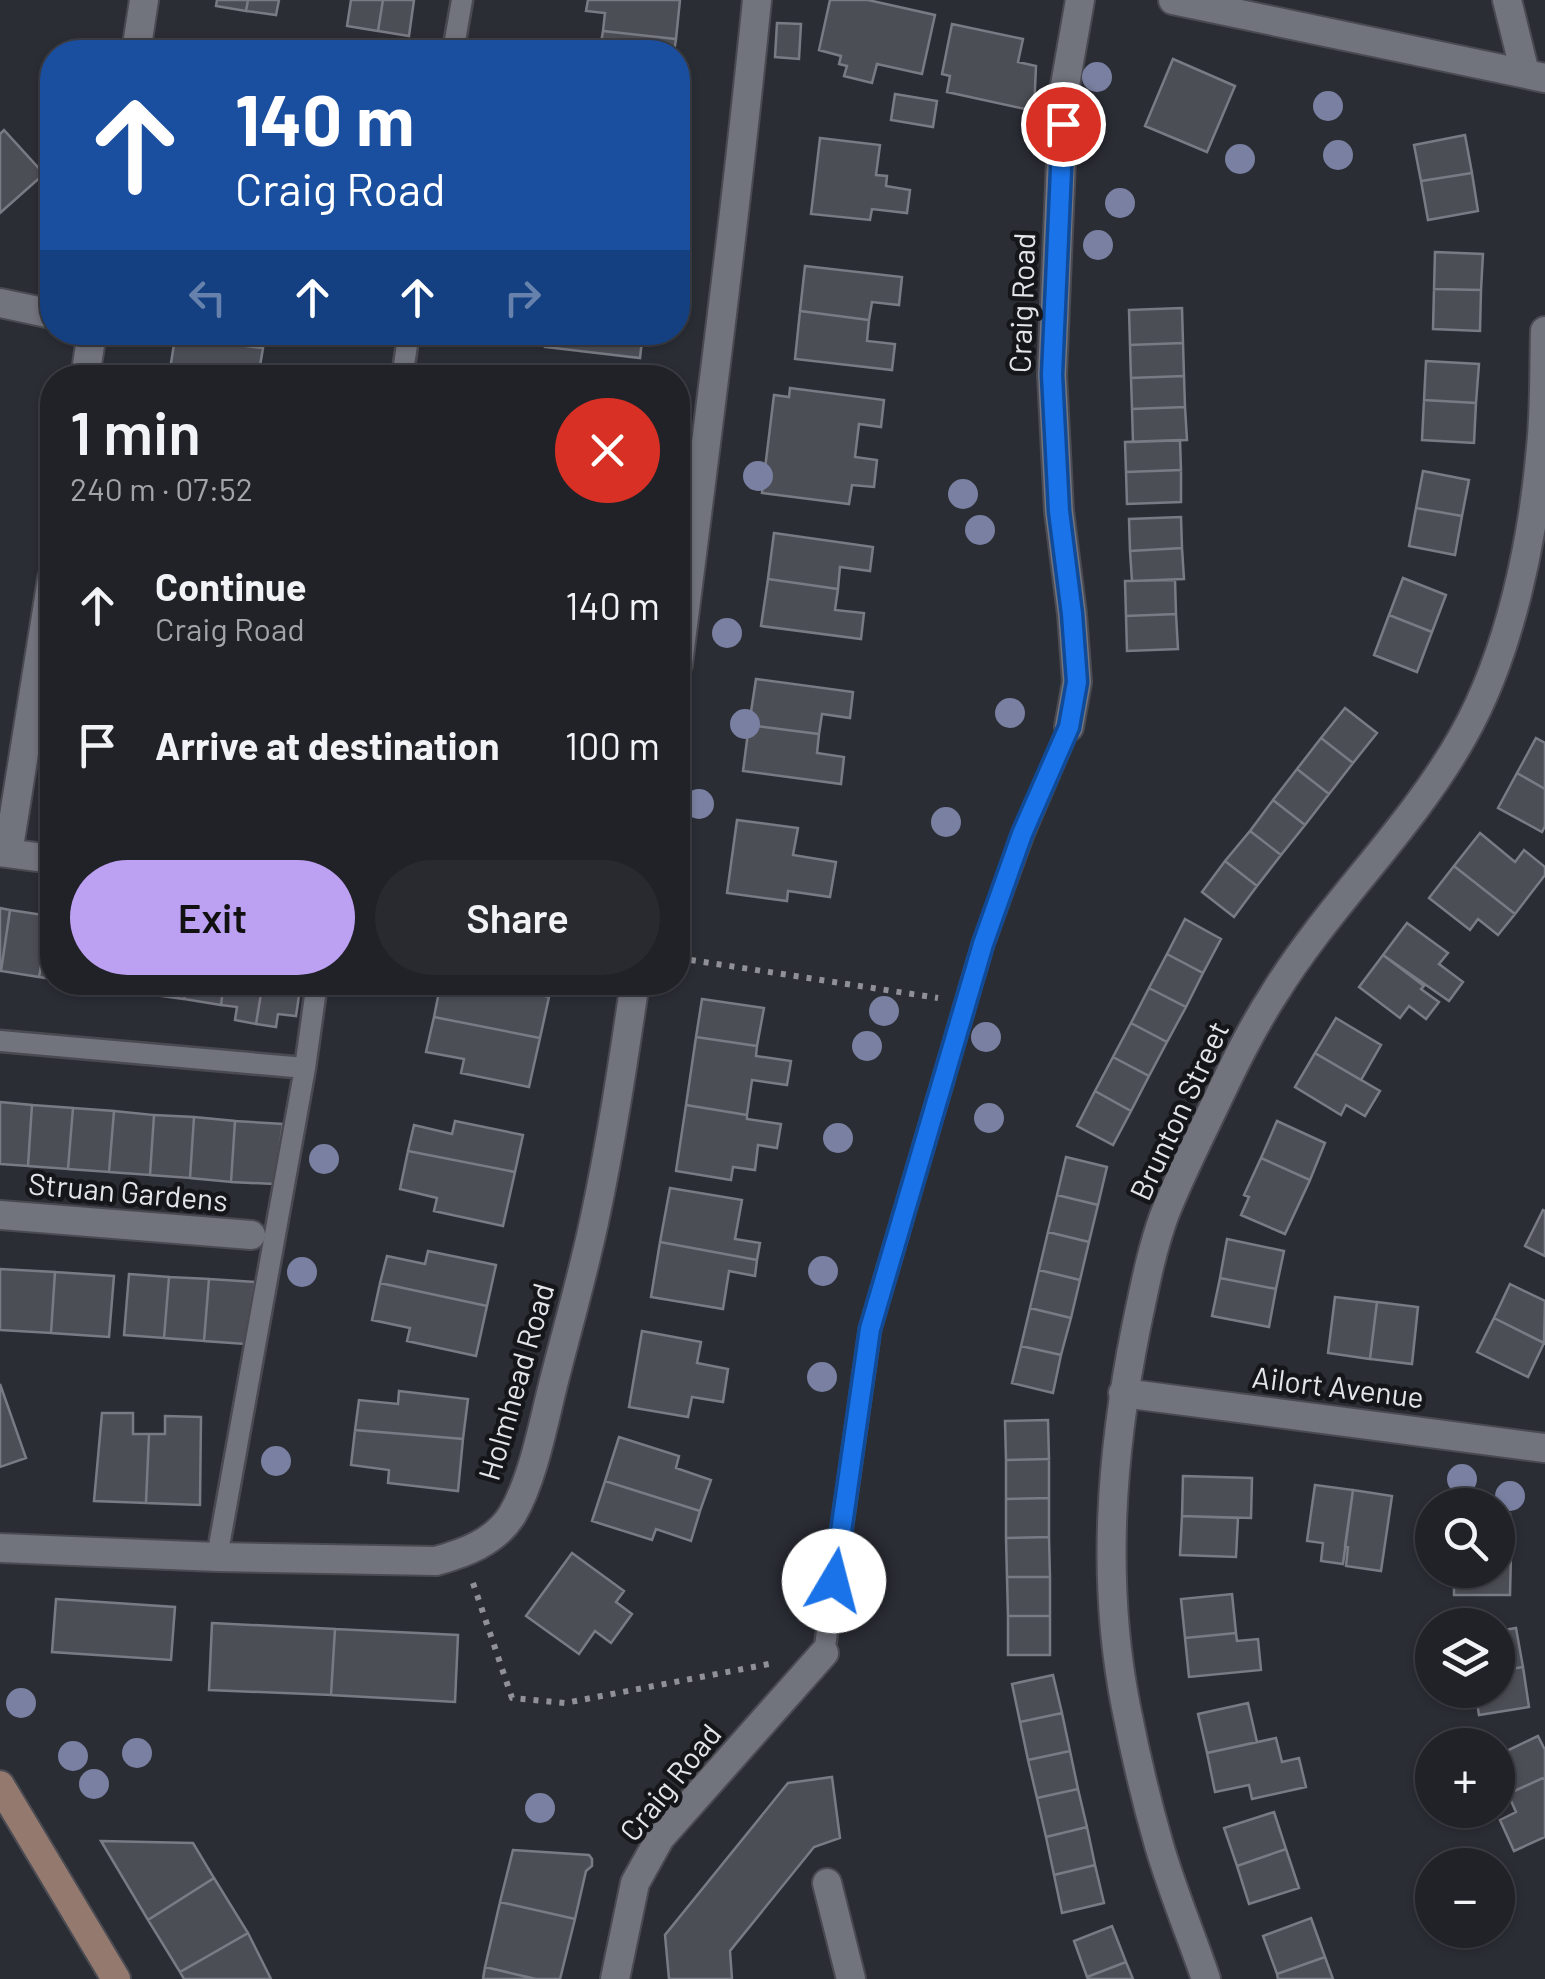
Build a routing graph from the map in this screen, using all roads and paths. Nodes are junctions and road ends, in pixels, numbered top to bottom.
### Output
1 (144, 0) edge
2 (462, 0) edge
3 (757, 0) edge
4 (1080, 0) edge
5 (1506, 0) edge
6 (1192, 2) edge
7 (138, 40) edge
8 (456, 40) edge
9 (1538, 76) edge
10 (1545, 105) edge
11 (0, 303) edge
12 (40, 311) edge
13 (1545, 332) edge
14 (1543, 446) edge
15 (690, 568) edge
16 (40, 647) edge
17 (1069, 727) joint
18 (4, 852) edge
19 (40, 857) edge
20 (690, 960) edge
21 (315, 995) edge
22 (633, 995) edge
23 (965, 1002) junction
24 (0, 1041) edge
25 (305, 1068) junction
26 (0, 1215) edge
27 (250, 1236) dead end
28 (1123, 1393) junction
29 (1545, 1448) edge
30 (0, 1548) edge
31 (464, 1554) junction
32 (217, 1557) junction
33 (824, 1653) joint
34 (736, 1670) dead end
35 (0, 1785) edge
36 (828, 1883) dead end
37 (116, 1979) edge
38 (616, 1979) edge
39 (851, 1979) edge
40 (1206, 1979) edge

1 - 7 street
2 - 8 lane
3 - 15 street
4 - 17 street, Craig Road
5 - 9 street
6 - 9 street
9 - 10 street
11 - 12 street
13 - 14 street, Brunton Street
14 - 28 street, Brunton Street
16 - 18 street
17 - 23 lane
18 - 19 street
20 - 23 path
21 - 25 lane
22 - 31 street, Holmhead Road
23 - 33 lane
24 - 25 lane
25 - 32 lane
26 - 27 street, Struan Gardens
28 - 29 street, Ailort Avenue
28 - 40 street, Brunton Street
30 - 32 street, Holmhead Road
31 - 32 street, Holmhead Road
31 - 34 path
33 - 38 street, Craig Road
35 - 37 main road
36 - 39 street

